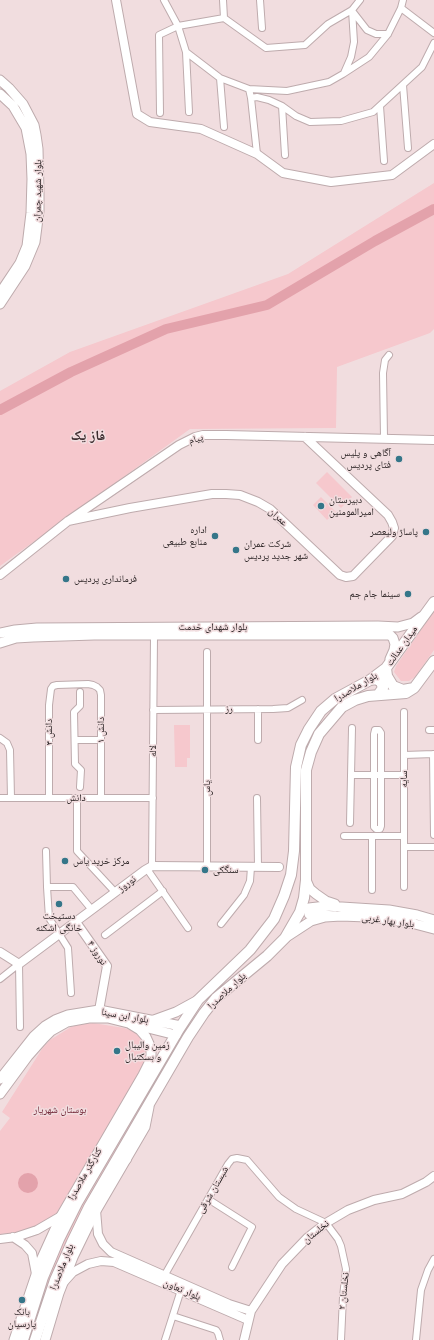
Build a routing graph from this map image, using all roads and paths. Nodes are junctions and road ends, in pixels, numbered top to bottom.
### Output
1 (116, 0) edge
2 (164, 0) edge
3 (223, 0) edge
4 (260, 0) edge
5 (360, 0) edge
6 (403, 0) edge
7 (401, 8) junction
8 (352, 10) junction
9 (224, 18) junction
10 (178, 26) junction
11 (262, 28) dead end
12 (434, 33) edge
13 (388, 34) junction
14 (434, 43) edge
15 (186, 52) junction
16 (343, 74) junction
17 (220, 78) junction
18 (0, 80) edge
19 (403, 85) junction
20 (249, 89) junction
21 (0, 94) edge
22 (251, 98) junction
23 (282, 106) junction
24 (380, 106) junction
25 (189, 112) dead end
26 (160, 114) dead end
27 (224, 127) dead end
28 (434, 144) edge
29 (408, 148) dead end
30 (257, 154) junction
31 (285, 155) dead end
32 (384, 161) dead end
33 (0, 292) edge
34 (0, 304) edge
35 (389, 355) dead end
36 (305, 437) junction
37 (384, 438) junction
38 (434, 440) edge
39 (68, 521) junction
40 (0, 575) edge
41 (434, 602) edge
42 (424, 616) junction
43 (0, 633) edge
44 (154, 636) junction
45 (0, 643) edge
46 (207, 652) dead end
47 (434, 661) edge
48 (386, 668) junction
49 (370, 680) junction
50 (72, 685) joint
51 (414, 688) junction
52 (80, 692) dead end
53 (378, 695) junction
54 (302, 700) dead end
55 (207, 709) junction
56 (258, 709) junction
57 (153, 710) junction
58 (404, 712) dead end
59 (352, 728) dead end
60 (0, 738) edge
61 (75, 740) junction
62 (101, 740) junction
63 (258, 740) dead end
64 (434, 754) edge
65 (404, 755) junction
66 (351, 775) junction
67 (374, 775) junction
68 (381, 775) junction
69 (404, 775) junction
70 (80, 787) dead end
71 (0, 798) edge
72 (11, 798) junction
73 (49, 798) junction
74 (77, 798) junction
75 (101, 798) junction
76 (152, 798) junction
77 (258, 798) dead end
78 (350, 823) dead end
79 (434, 835) edge
80 (344, 836) dead end
81 (372, 836) junction
82 (404, 836) junction
83 (404, 846) junction
84 (434, 847) edge
85 (46, 851) dead end
86 (207, 866) junction
87 (255, 866) junction
88 (278, 867) dead end
89 (150, 868) junction
90 (306, 880) junction
91 (47, 887) junction
92 (404, 887) dead end
93 (372, 890) dead end
94 (163, 891) junction
95 (115, 892) junction
96 (92, 910) junction
97 (339, 913) junction
98 (434, 920) edge
99 (76, 922) junction
100 (221, 924) dead end
101 (188, 928) dead end
102 (434, 929) edge
103 (59, 934) junction
104 (105, 935) dead end
105 (285, 938) junction
106 (0, 952) edge
107 (19, 964) junction
108 (0, 979) edge
109 (71, 992) dead end
110 (198, 1000) junction
111 (98, 1014) junction
112 (155, 1021) junction
113 (127, 1022) junction
114 (20, 1027) dead end
115 (173, 1029) junction
116 (190, 1033) junction
117 (0, 1079) edge
118 (0, 1094) edge
119 (150, 1102) junction
120 (130, 1105) junction
121 (101, 1155) junction
122 (126, 1159) junction
123 (108, 1175) junction
124 (434, 1176) edge
125 (208, 1199) junction
126 (96, 1210) junction
127 (61, 1216) junction
128 (326, 1223) junction
129 (13, 1237) junction
130 (0, 1239) edge
131 (434, 1258) edge
132 (116, 1259) junction
133 (232, 1267) dead end
134 (36, 1274) junction
135 (163, 1279) junction
136 (62, 1286) junction
137 (178, 1286) junction
138 (55, 1305) junction
139 (251, 1311) junction
140 (173, 1316) junction
141 (248, 1320) junction
142 (14, 1340) edge
143 (23, 1340) edge
144 (36, 1340) edge
145 (45, 1340) edge
146 (165, 1340) edge
147 (220, 1340) edge
148 (244, 1340) edge
149 (340, 1340) edge
150 (416, 1340) edge

1 - 30 street
2 - 10 street
3 - 9 street
4 - 11 street
5 - 8 street
6 - 7 street
7 - 12 street
7 - 13 street
8 - 9 street
8 - 13 street
8 - 16 street
9 - 10 street
10 - 15 street
10 - 26 street
13 - 16 street
14 - 19 street
15 - 17 street
15 - 25 street
16 - 20 street
17 - 20 street
17 - 27 street
18 - 34 main road, بلوار شهید چمران
19 - 24 street
19 - 29 street
20 - 22 street
21 - 33 main road, بلوار شهید چمران
22 - 23 street
22 - 30 street
23 - 24 street
23 - 31 street
24 - 32 street
28 - 30 street
35 - 37 street
36 - 37 street, پیام
36 - 39 street, پیام
36 - 39 street, عمران
37 - 38 street, پیام
39 - 40 street, پیام
41 - 42 main road, میدان عدالت
42 - 43 main road, بلوار شهدای خدمت
42 - 48 main road, میدان عدالت
44 - 45 main road, بلوار شهدای خدمت
44 - 48 main road, بلوار شهدای خدمت
44 - 57 street, لاله
46 - 55 street, یاس
47 - 51 main road
48 - 49 main road, بلوار ملاصدرا
48 - 51 main road, میدان عدالت
49 - 53 main road
49 - 110 main road, بلوار ملاصدرا
50 - 62 street, دانش ۱
50 - 73 street, دانش ۳
51 - 53 main road, بلوار ملاصدرا
52 - 61 street
53 - 90 main road, بلوار ملاصدرا
54 - 56 street, رز
55 - 56 street, رز
55 - 57 street, رز
55 - 86 street, یاس
56 - 63 street
57 - 76 street, لاله
58 - 65 street, سایه
59 - 66 street
60 - 72 street
61 - 62 street
61 - 70 street
62 - 75 street, دانش ۱
64 - 65 street
64 - 79 street
65 - 69 street, سایه
66 - 67 street
66 - 78 street
67 - 68 street
67 - 68 street
67 - 68 street
68 - 69 street
69 - 82 street, سایه
71 - 72 street, دانش
72 - 73 street, دانش
73 - 74 street, دانش
74 - 75 street, دانش
74 - 95 street
75 - 76 street, دانش
76 - 89 street, لاله
77 - 87 street
80 - 81 street
81 - 82 street
81 - 93 street
82 - 83 street, سایه
83 - 84 street
83 - 92 street, سایه
85 - 91 street
86 - 87 street
86 - 89 street
87 - 88 street
87 - 100 street
89 - 94 street
89 - 95 street, نوروز
90 - 97 main road
90 - 105 main road, بلوار ملاصدرا
91 - 96 street
91 - 103 street
94 - 101 street
94 - 104 street
95 - 96 street, نوروز
96 - 99 street, نوروز
97 - 98 main road, بلوار بهار غربی
97 - 102 main road, بلوار بهار غربی
97 - 105 main road
99 - 103 street, نوروز
99 - 111 street, نوروز ۴
103 - 107 street, نوروز
103 - 109 street
105 - 116 main road, بلوار ملاصدرا
106 - 107 street
107 - 108 street
107 - 114 street
110 - 112 main road
110 - 115 main road, بلوار ملاصدرا
111 - 112 main road, بلوار ابن سینا
111 - 113 main road, بلوار ابن سینا
111 - 117 main road, بلوار ابن سینا
111 - 118 main road, بلوار ابن سینا
112 - 115 main road, بلوار ابن سینا
113 - 115 main road, بلوار ابن سینا
113 - 120 main road
115 - 116 main road
115 - 120 main road, بلوار ملاصدرا
116 - 119 main road, بلوار ملاصدرا
119 - 122 main road
119 - 123 main road, بلوار ملاصدرا
120 - 121 main road, بلوار ملاصدرا
121 - 127 main road, کنارگذر ملاصدرا
121 - 143 main road, بلوار ملاصدرا
122 - 123 main road
122 - 126 main road
123 - 144 main road, بلوار ملاصدرا
124 - 128 street, نخلستان
125 - 128 street, شبستان شرقی
125 - 133 street
125 - 135 street, شبستان شرقی
126 - 132 street
126 - 136 main road
127 - 129 street
127 - 134 main road, کنارگذر ملاصدرا
128 - 139 street, نخلستان
128 - 149 street, نخلستان ۲
129 - 130 street
129 - 134 street
131 - 150 street
132 - 135 street, بلوار تعاون
132 - 136 street
134 - 142 main road, کنارگذر ملاصدرا
135 - 137 street, بلوار تعاون
136 - 138 main road
137 - 139 street, بلوار تعاون
137 - 140 street
137 - 141 street, بلوار تعاون
138 - 144 main road
138 - 145 main road
139 - 141 street, نخلستان
140 - 146 street
140 - 147 street
141 - 148 street, نخلستان

